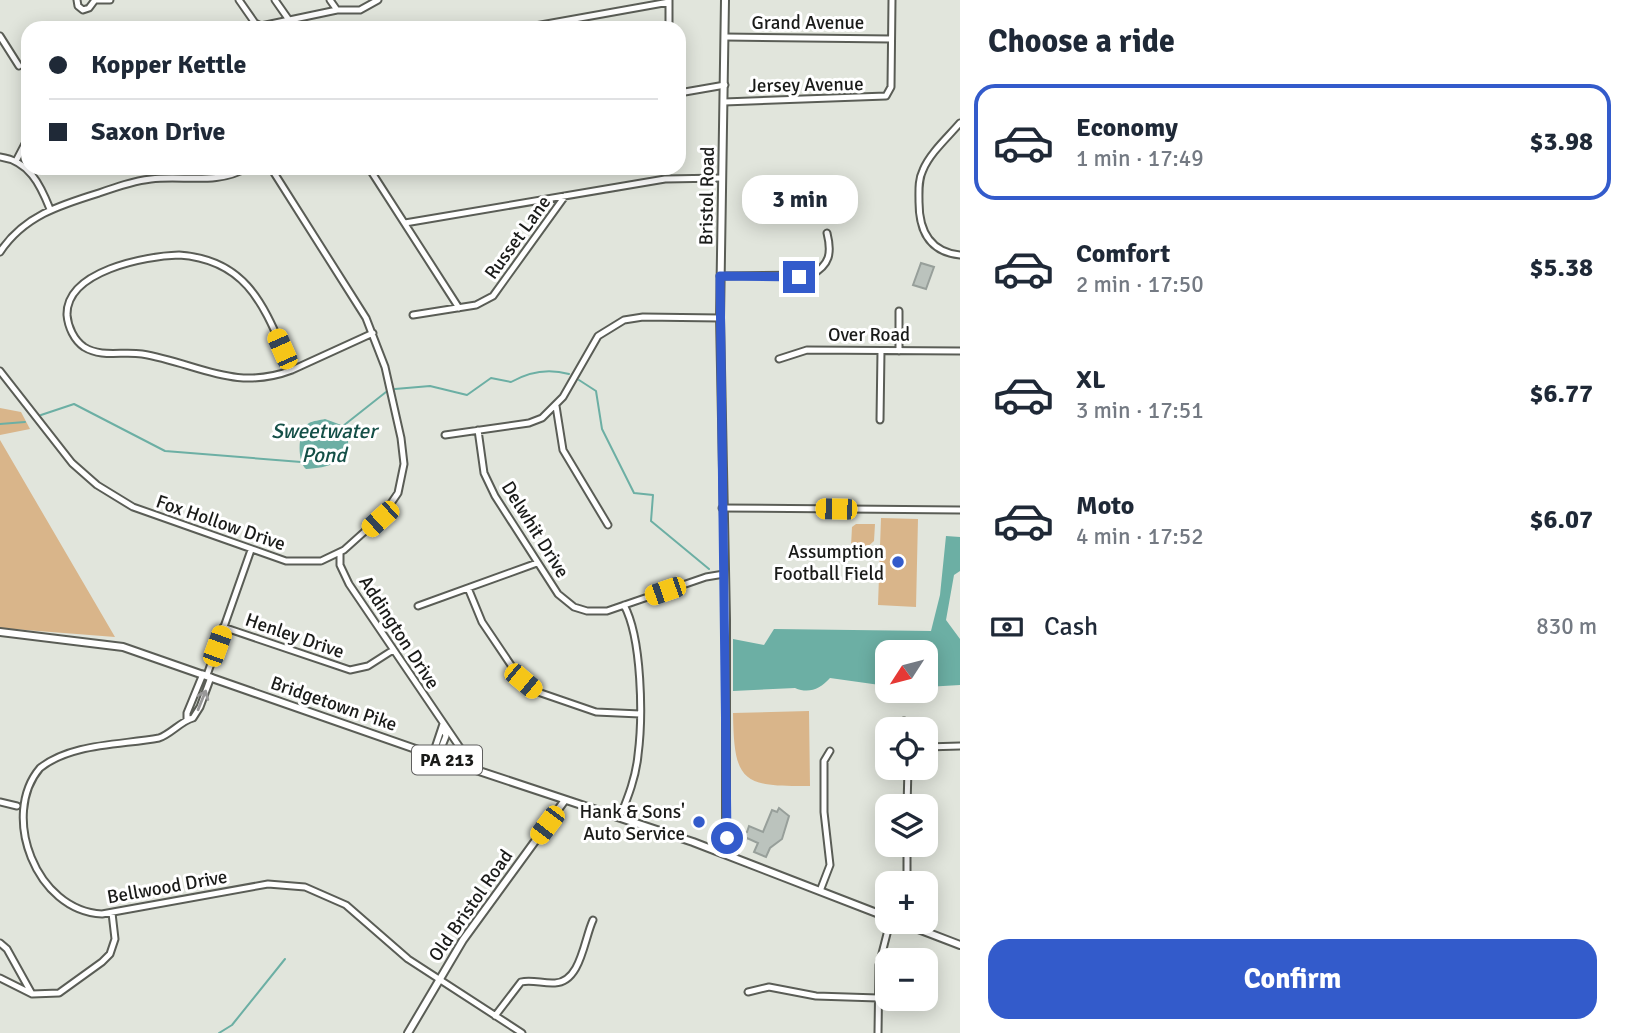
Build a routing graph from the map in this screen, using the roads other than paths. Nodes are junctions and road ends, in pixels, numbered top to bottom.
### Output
1 (77, 0) edge
2 (95, 0) edge
3 (110, 0) edge
4 (239, 0) edge
5 (275, 0) edge
6 (330, 0) edge
7 (378, 0) edge
8 (725, 0) edge
9 (891, 0) edge
10 (669, 1) edge
11 (337, 10) junction
12 (289, 20) junction
13 (254, 21) edge
14 (283, 21) edge
15 (562, 21) edge
16 (669, 21) edge
17 (0, 36) edge
18 (725, 37) junction
19 (891, 39) junction
20 (19, 66) dead end
21 (725, 85) junction
22 (686, 92) edge
23 (724, 102) junction
24 (960, 123) edge
25 (21, 151) edge
26 (0, 157) edge
27 (16, 161) junction
28 (21, 165) edge
29 (33, 175) edge
30 (228, 175) edge
31 (275, 175) edge
32 (374, 175) edge
33 (722, 178) junction
34 (565, 195) junction
35 (50, 209) junction
36 (405, 223) junction
37 (827, 233) dead end
38 (0, 252) edge
39 (960, 255) edge
40 (720, 276) junction
41 (459, 308) junction
42 (899, 312) dead end
43 (412, 315) dead end
44 (720, 318) junction
45 (373, 333) junction
46 (881, 351) junction
47 (899, 351) junction
48 (960, 351) edge
49 (779, 359) dead end
50 (292, 370) junction
51 (0, 371) edge
52 (556, 407) junction
53 (880, 420) dead end
54 (478, 430) junction
55 (445, 435) dead end
56 (723, 508) junction
57 (960, 510) edge
58 (608, 525) dead end
59 (251, 550) junction
60 (340, 553) junction
61 (537, 563) junction
62 (724, 574) junction
63 (468, 588) junction
64 (624, 605) junction
65 (418, 606) dead end
66 (223, 628) junction
67 (0, 632) edge
68 (393, 650) junction
69 (207, 675) junction
70 (640, 714) junction
71 (443, 724) junction
72 (960, 746) edge
73 (938, 747) edge
74 (830, 751) dead end
75 (435, 755) junction
76 (470, 768) junction
77 (565, 800) junction
78 (0, 802) edge
79 (17, 806) junction
80 (15, 814) dead end
81 (620, 817) junction
82 (18, 839) dead end
83 (726, 854) junction
84 (820, 891) junction
85 (875, 912) edge
86 (112, 913) junction
87 (593, 920) dead end
88 (932, 934) edge
89 (0, 943) edge
90 (960, 945) edge
91 (0, 978) edge
92 (438, 979) junction
93 (748, 992) dead end
94 (32, 994) junction
95 (875, 998) edge
96 (878, 1011) edge
97 (495, 1016) junction
98 (408, 1033) edge
99 (522, 1033) edge
100 (878, 1033) edge

1 - 2 street
2 - 3 street
4 - 13 street
5 - 12 street
6 - 11 street
7 - 11 street
8 - 18 main road, Bristol Road
9 - 19 street
10 - 15 street
10 - 16 street
11 - 12 street
12 - 14 street
17 - 20 street
18 - 19 street, Grand Avenue
18 - 21 main road, Bristol Road
19 - 23 street, Jersey Avenue
21 - 22 street
21 - 23 main road, Bristol Road
23 - 33 main road, Bristol Road
24 - 39 street
25 - 27 street
26 - 27 street
27 - 28 street
29 - 35 street
30 - 35 street
31 - 45 street, Fox Hollow Drive
32 - 36 street
33 - 34 street
33 - 40 main road, Bristol Road
34 - 36 street
34 - 41 street, Russet Lane
35 - 38 street
36 - 41 street
37 - 40 street
40 - 44 main road, Bristol Road
41 - 43 street, Russet Lane
42 - 47 street
44 - 52 street
44 - 56 main road, Bristol Road
45 - 50 street
45 - 60 street, Fox Hollow Drive
46 - 47 street, Over Road
46 - 49 street, Over Road
46 - 53 street
47 - 48 street, Over Road
50 - 50 street
51 - 59 street, Fox Hollow Drive
52 - 54 street
52 - 58 street
54 - 55 street
54 - 61 street, Delwhit Drive
56 - 57 street
56 - 62 main road, Bristol Road
59 - 60 street, Fox Hollow Drive
59 - 66 street
60 - 68 street, Addington Drive
61 - 63 street
61 - 64 street, Delwhit Drive
62 - 64 street, Delwhit Drive
62 - 83 main road, Bristol Road
63 - 65 street
63 - 70 street
64 - 70 street
66 - 68 street, Henley Drive
66 - 69 street
67 - 69 main road, Bridgetown Pike / PA 213
68 - 71 street, Addington Drive
69 - 75 main road, Bridgetown Pike / PA 213
69 - 79 street
70 - 81 street
71 - 75 street
71 - 76 street, Addington Drive
72 - 73 street
74 - 84 street
75 - 76 main road, Bridgetown Pike / PA 213
76 - 77 main road, Bridgetown Pike / PA 213
77 - 81 main road, Bridgetown Pike / PA 213
77 - 92 main road, Old Bristol Road
78 - 79 street
79 - 80 street
81 - 83 main road, Bridgetown Pike / PA 213
82 - 86 street, Bellwood Drive
83 - 84 main road, Bridgetown Pike / PA 213
84 - 85 main road, Bridgetown Pike / PA 213
86 - 92 street, Bellwood Drive
86 - 94 street
87 - 97 street
88 - 90 main road
89 - 94 street
91 - 94 street
92 - 97 street, Bellwood Drive
92 - 98 main road, Old Bristol Road
93 - 95 street
96 - 100 street
97 - 99 street, Bellwood Drive

